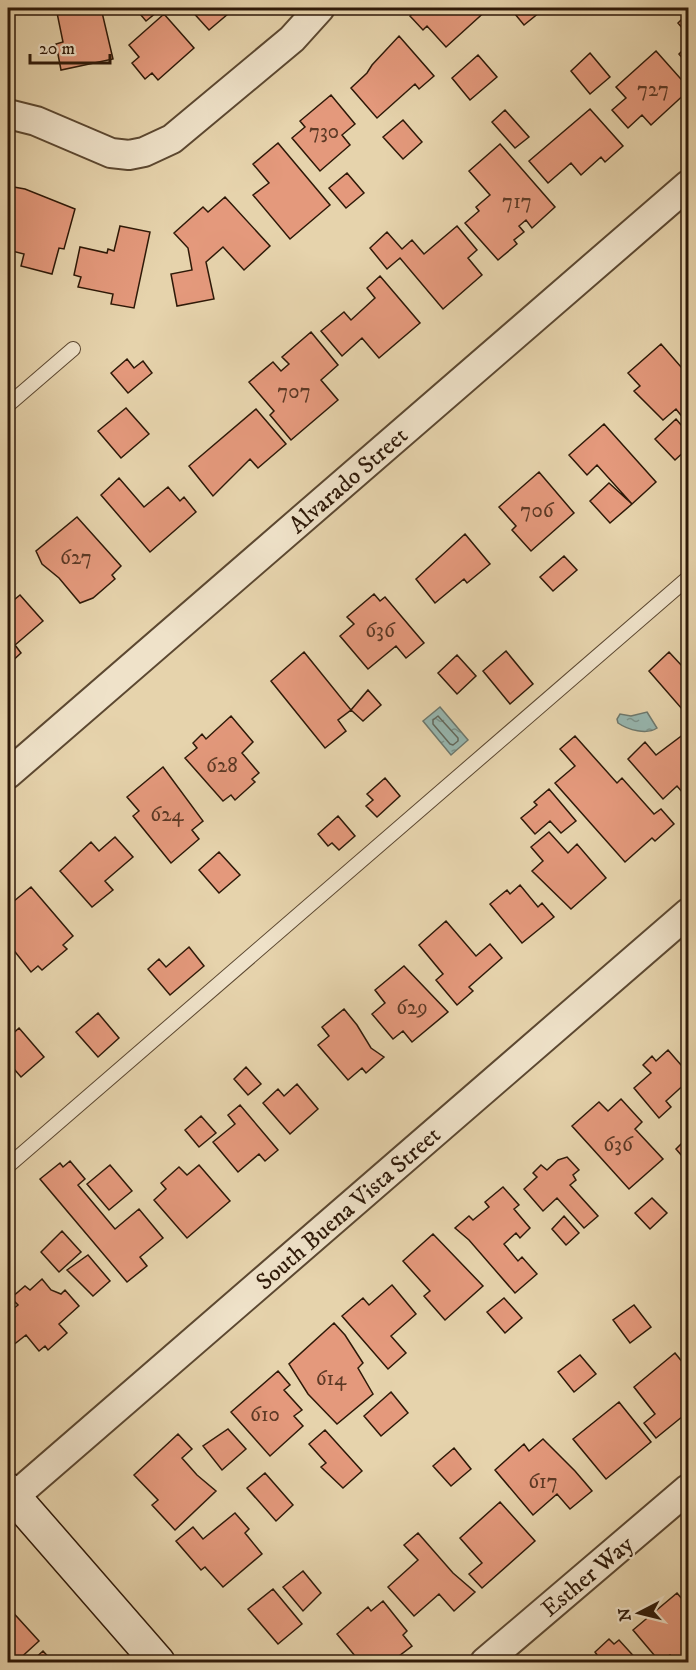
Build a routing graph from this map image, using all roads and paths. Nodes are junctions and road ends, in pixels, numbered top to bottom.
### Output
1 (320, 8) edge
2 (8, 114) edge
3 (688, 185) edge
4 (73, 349) dead end
5 (8, 405) edge
6 (688, 578) edge
7 (8, 774) edge
8 (688, 913) edge
9 (8, 1166) edge
10 (688, 1489) edge
11 (10, 1496) edge
12 (158, 1662) edge
13 (485, 1662) edge

1 - 2 street
3 - 7 street, Alvarado Street
4 - 5 lane
6 - 9 lane
8 - 11 street, South Buena Vista Street
10 - 13 street, Esther Way
11 - 12 main road

